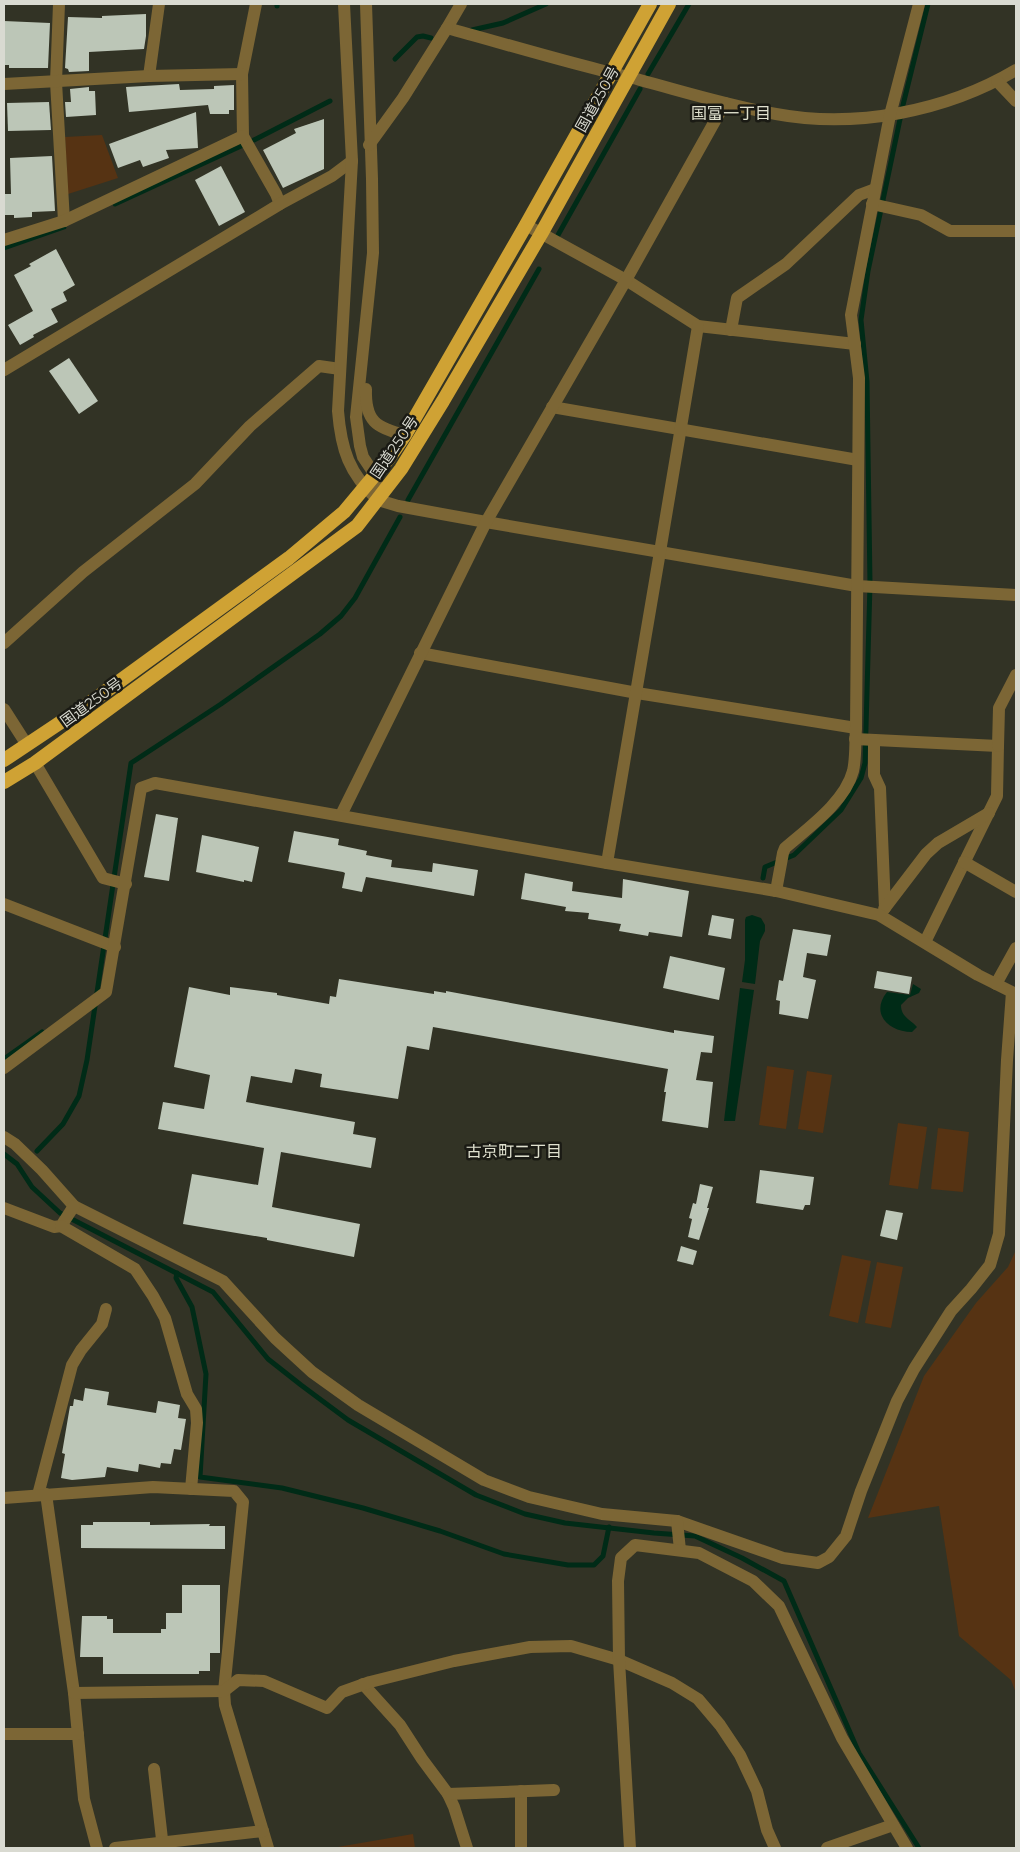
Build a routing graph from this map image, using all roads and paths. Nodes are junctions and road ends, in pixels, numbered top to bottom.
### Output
1 (59, 4) edge
2 (159, 4) edge
3 (256, 4) edge
4 (344, 4) edge
5 (366, 4) edge
6 (461, 4) edge
7 (650, 4) edge
8 (669, 4) edge
9 (919, 4) edge
10 (447, 28) junction
11 (1016, 70) edge
12 (611, 73) junction
13 (242, 74) junction
14 (149, 76) junction
15 (628, 77) junction
16 (998, 81) junction
17 (56, 82) junction
18 (4, 84) edge
19 (1016, 101) edge
20 (725, 103) junction
21 (898, 113) junction
22 (243, 136) junction
23 (370, 144) junction
24 (352, 161) junction
25 (875, 189) junction
26 (280, 204) junction
27 (878, 205) junction
28 (64, 221) junction
29 (526, 225) junction
30 (1016, 231) edge
31 (541, 234) junction
32 (4, 240) edge
33 (626, 280) junction
34 (698, 326) junction
35 (732, 330) junction
36 (855, 344) junction
37 (363, 350) junction
38 (4, 370) edge
39 (340, 370) junction
40 (552, 407) junction
41 (680, 430) junction
42 (405, 435) junction
43 (858, 460) junction
44 (375, 475) junction
45 (364, 488) junction
46 (378, 500) junction
47 (486, 522) junction
48 (659, 552) junction
49 (865, 587) junction
50 (1016, 595) edge
51 (4, 643) edge
52 (420, 653) junction
53 (1016, 675) edge
54 (638, 693) junction
55 (4, 709) edge
56 (863, 737) junction
57 (27, 745) junction
58 (998, 746) junction
59 (4, 760) edge
60 (35, 763) junction
61 (4, 782) edge
62 (989, 813) junction
63 (341, 815) junction
64 (964, 862) junction
65 (607, 863) junction
66 (123, 883) junction
67 (776, 891) junction
68 (1016, 892) edge
69 (4, 904) edge
70 (882, 911) junction
71 (925, 942) junction
72 (112, 946) junction
73 (1016, 948) edge
74 (996, 984) junction
75 (4, 1068) edge
76 (4, 1137) edge
77 (4, 1208) edge
78 (73, 1208) junction
79 (62, 1225) junction
80 (106, 1309) dead end
81 (191, 1489) junction
82 (42, 1495) junction
83 (4, 1498) edge
84 (678, 1535) junction
85 (618, 1660) junction
86 (363, 1684) junction
87 (224, 1691) junction
88 (74, 1693) junction
89 (4, 1734) edge
90 (78, 1734) junction
91 (154, 1769) dead end
92 (554, 1790) dead end
93 (521, 1791) junction
94 (448, 1794) junction
95 (893, 1825) junction
96 (263, 1831) junction
97 (163, 1845) edge
98 (96, 1848) edge
99 (115, 1848) edge
100 (268, 1848) edge
101 (467, 1848) edge
102 (521, 1848) edge
103 (630, 1848) edge
104 (775, 1848) edge
105 (827, 1848) edge
106 (907, 1848) edge

1 - 17 street
2 - 14 street
3 - 13 street
4 - 24 street
5 - 23 street
6 - 10 street
7 - 12 highway, 国道250号
8 - 15 highway, 国道250号
9 - 21 street
10 - 12 street
10 - 23 street
11 - 16 street
12 - 15 street
12 - 29 highway, 国道250号
13 - 14 street
13 - 22 street
14 - 17 street
15 - 20 street
15 - 31 highway, 国道250号
16 - 19 street
16 - 21 street
17 - 18 street
17 - 28 street
20 - 21 street
20 - 33 street
21 - 25 street
22 - 26 street
22 - 28 street
23 - 24 street
23 - 37 street
24 - 26 street
24 - 39 street
25 - 27 street
25 - 35 street
26 - 38 street
27 - 30 street
27 - 36 street
28 - 32 street
29 - 31 street
29 - 42 highway, 国道250号
31 - 33 street
31 - 46 highway, 国道250号
33 - 34 street
33 - 40 street
34 - 35 street
34 - 41 street
35 - 36 street
36 - 43 street
37 - 42 street
37 - 44 street
39 - 45 street
39 - 51 street
40 - 41 street
40 - 47 street
41 - 43 street
41 - 48 street
42 - 44 highway, 国道250号
43 - 49 street
44 - 45 highway, 国道250号
44 - 46 street
45 - 46 street
45 - 57 highway, 国道250号
46 - 47 street
46 - 60 highway, 国道250号
47 - 48 street
47 - 52 street
48 - 49 street
48 - 54 street
49 - 50 street
49 - 56 street
52 - 54 street
52 - 63 street
53 - 58 street
54 - 56 street
54 - 65 street
55 - 57 street
56 - 58 street
56 - 67 street
56 - 70 street
57 - 59 highway, 国道250号
58 - 62 street
60 - 61 highway, 国道250号
60 - 66 street
62 - 64 street
62 - 70 street
63 - 65 street
63 - 66 street
64 - 68 street
64 - 71 street
65 - 67 street
66 - 72 street
67 - 70 street
69 - 72 street
70 - 71 street
71 - 74 street
72 - 75 street
73 - 74 street
74 - 84 street
76 - 78 street
77 - 79 street
78 - 79 street
78 - 84 street
79 - 81 street
80 - 82 street
81 - 82 street
81 - 87 street
82 - 83 street
82 - 88 street
84 - 85 street
84 - 95 street
85 - 86 street
85 - 103 street
85 - 104 street
86 - 87 street
86 - 94 street
87 - 88 street
87 - 96 street
88 - 90 street
89 - 90 street
90 - 98 street
91 - 97 street
92 - 93 street
93 - 94 street
93 - 102 street
94 - 101 street
95 - 105 street
95 - 106 street
96 - 97 street
96 - 100 street
97 - 99 street

